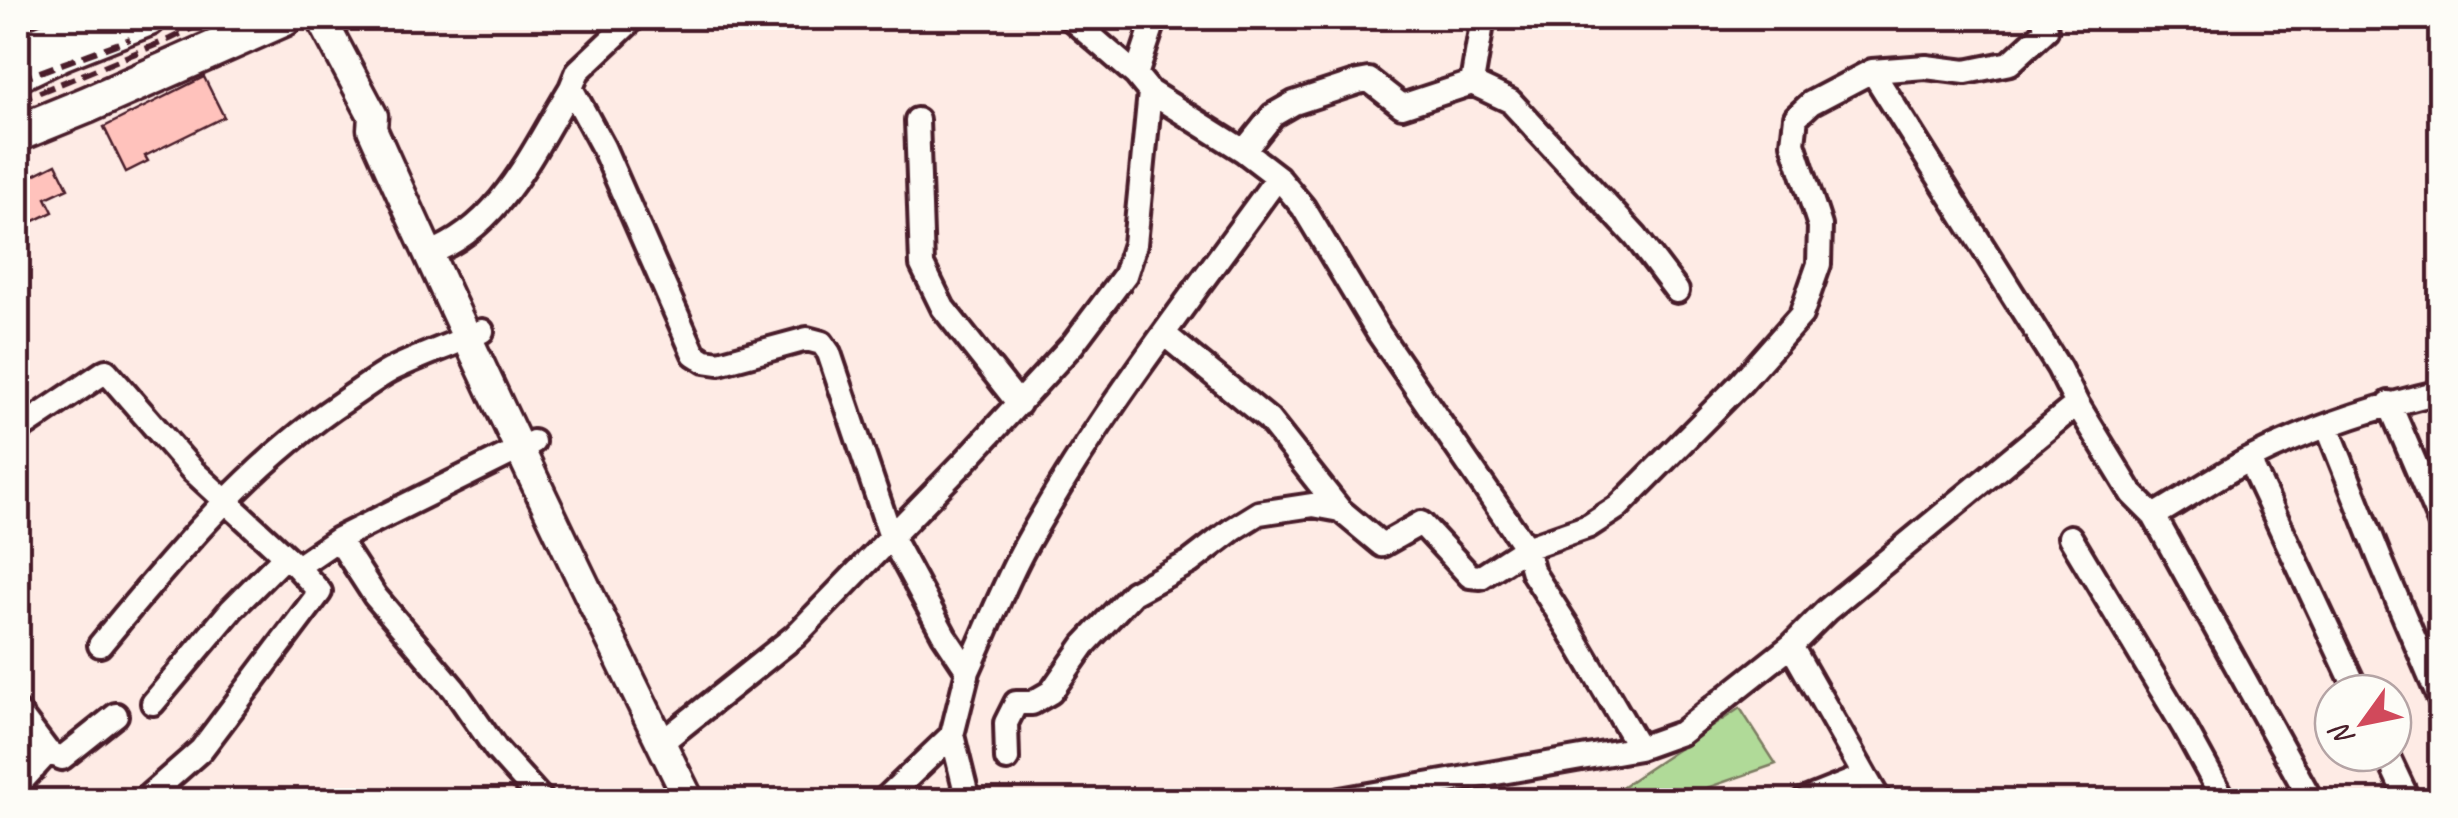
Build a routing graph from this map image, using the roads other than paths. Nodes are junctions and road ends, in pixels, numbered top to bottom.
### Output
1 (88, 18) edge
2 (148, 18) edge
3 (284, 18) edge
4 (322, 18) edge
5 (1070, 18) edge
6 (1155, 18) edge
7 (1484, 18) edge
8 (2044, 18) edge
9 (625, 21) edge
10 (18, 46) edge
11 (1872, 71) junction
12 (18, 73) edge
13 (1472, 83) junction
14 (1143, 84) junction
15 (571, 88) junction
16 (917, 120) dead end
17 (18, 133) edge
18 (1244, 150) junction
19 (1278, 178) junction
20 (436, 251) junction
21 (1677, 291) dead end
22 (475, 334) junction
23 (1164, 334) junction
24 (2440, 392) edge
25 (1019, 404) junction
26 (2076, 404) junction
27 (2389, 404) junction
28 (2327, 426) junction
29 (18, 430) edge
30 (525, 445) junction
31 (2248, 460) junction
32 (226, 501) junction
33 (1340, 510) junction
34 (2154, 516) junction
35 (2440, 522) edge
36 (891, 536) junction
37 (2070, 538) dead end
38 (338, 539) junction
39 (1526, 548) junction
40 (291, 562) junction
41 (100, 646) dead end
42 (1791, 646) junction
43 (968, 670) junction
44 (2349, 673) edge
45 (2440, 700) edge
46 (153, 702) dead end
47 (18, 712) edge
48 (116, 715) dead end
49 (952, 735) junction
50 (668, 739) junction
51 (18, 745) edge
52 (1639, 748) junction
53 (1007, 759) dead end
54 (41, 760) junction
55 (2395, 773) edge
56 (1866, 776) junction
57 (18, 786) edge
58 (144, 800) edge
59 (542, 800) edge
60 (689, 800) edge
61 (708, 800) edge
62 (884, 800) edge
63 (968, 800) edge
64 (1340, 800) edge
65 (1806, 800) edge
66 (1879, 800) edge
67 (2224, 800) edge
68 (2312, 800) edge
69 (2408, 800) edge

1 - 10 street
2 - 12 main road
3 - 17 main road
4 - 20 street
5 - 14 street
6 - 14 street
7 - 13 street
8 - 11 street
9 - 15 street
11 - 26 street
11 - 39 street
13 - 18 street
13 - 21 street
14 - 18 street
14 - 25 street
15 - 20 street
15 - 36 street
16 - 25 street
18 - 19 street
19 - 23 street
19 - 39 street
20 - 22 street
22 - 30 street
22 - 32 street
23 - 33 street
23 - 43 street
24 - 27 street
25 - 36 street
26 - 34 street
26 - 42 street
27 - 28 street
27 - 35 street
28 - 31 street
28 - 45 street
29 - 32 street
30 - 38 street
30 - 50 street
31 - 34 street
31 - 44 street
32 - 40 street
32 - 41 street
33 - 39 street
33 - 53 street
34 - 68 street
36 - 43 street
36 - 50 street
37 - 67 street
38 - 40 street
38 - 59 street
39 - 52 street
40 - 46 street
40 - 58 street
42 - 52 street
42 - 56 street
43 - 49 street
47 - 54 street
48 - 54 street
49 - 62 street
49 - 63 street
50 - 60 street
50 - 61 street
51 - 54 street
52 - 64 street
54 - 57 street
55 - 69 street
56 - 65 street
56 - 66 street

